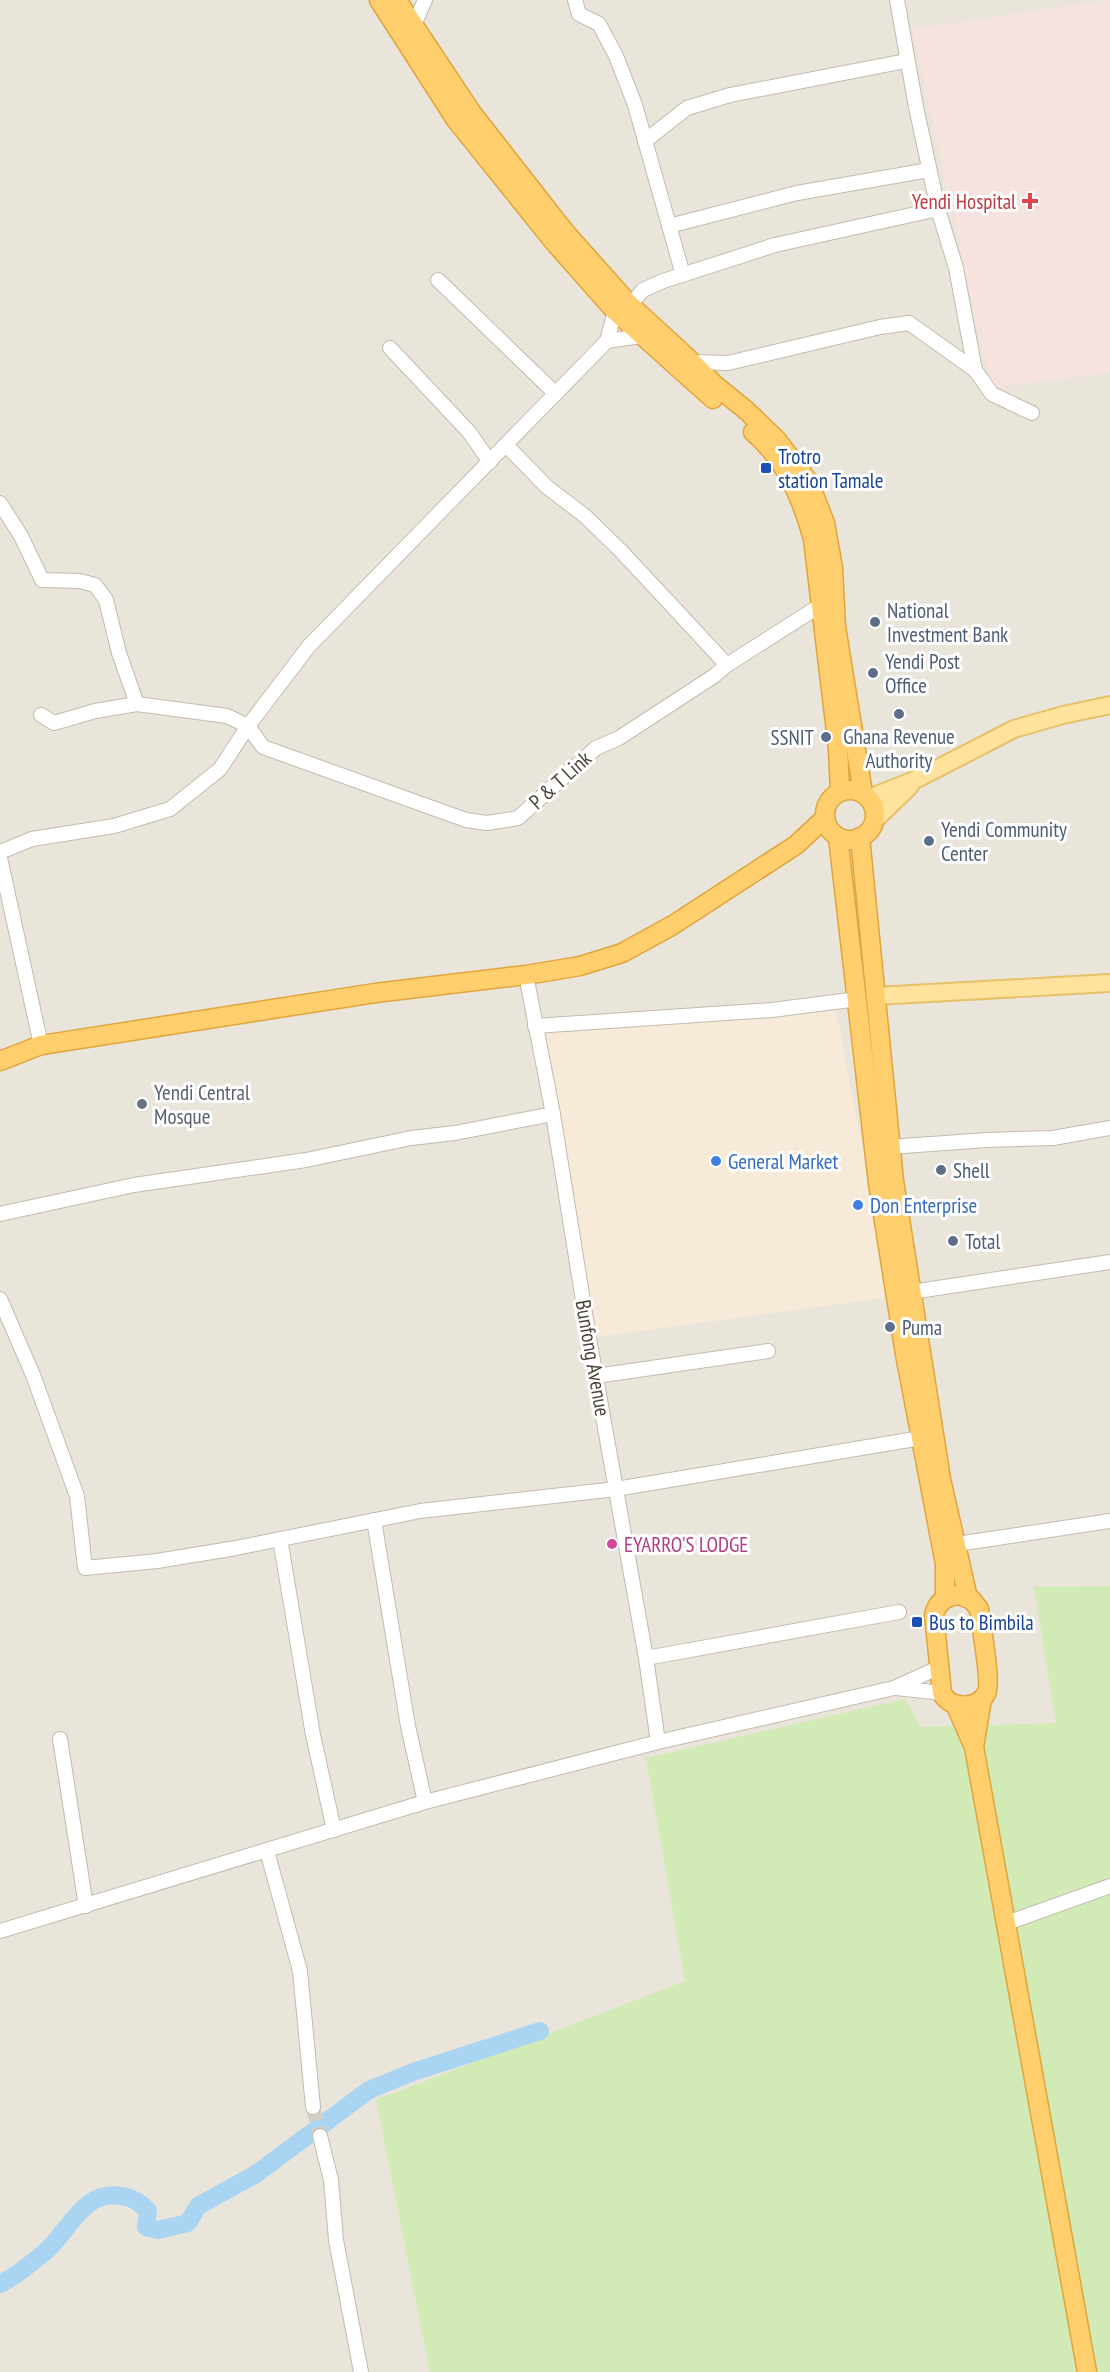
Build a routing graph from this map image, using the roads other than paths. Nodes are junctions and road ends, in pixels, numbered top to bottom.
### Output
1 (379, 0) edge
2 (397, 0) edge
3 (425, 0) edge
4 (575, 0) edge
5 (897, 0) edge
6 (414, 25) junction
7 (906, 61) junction
8 (645, 141) junction
9 (930, 170) junction
10 (938, 209) junction
11 (669, 226) junction
12 (683, 274) junction
13 (438, 280) dead end
14 (622, 310) junction
15 (640, 336) junction
16 (607, 342) junction
17 (390, 348) dead end
18 (692, 362) junction
19 (975, 370) junction
20 (556, 394) junction
21 (1032, 413) dead end
22 (506, 445) junction
23 (490, 462) junction
24 (0, 503) edge
25 (821, 605) junction
26 (727, 664) junction
27 (137, 704) junction
28 (1110, 705) edge
29 (40, 715) dead end
30 (248, 726) junction
31 (917, 779) junction
32 (840, 792) junction
33 (866, 796) junction
34 (874, 820) junction
35 (832, 829) junction
36 (860, 837) junction
37 (0, 852) edge
38 (0, 858) edge
39 (4, 898) edge
40 (526, 975) junction
41 (1110, 982) edge
42 (876, 996) junction
43 (858, 999) junction
44 (535, 1026) junction
45 (41, 1045) junction
46 (0, 1061) edge
47 (553, 1114) junction
48 (1110, 1128) edge
49 (889, 1147) junction
50 (0, 1214) edge
51 (1110, 1262) edge
52 (911, 1292) junction
53 (0, 1299) edge
54 (768, 1351) dead end
55 (596, 1376) junction
56 (921, 1438) junction
57 (616, 1489) junction
58 (374, 1520) junction
59 (1110, 1521) edge
60 (280, 1539) junction
61 (957, 1544) junction
62 (968, 1598) junction
63 (945, 1599) junction
64 (899, 1612) dead end
65 (646, 1659) junction
66 (940, 1667) junction
67 (894, 1688) junction
68 (949, 1699) junction
69 (982, 1699) junction
70 (60, 1739) dead end
71 (657, 1742) junction
72 (974, 1747) junction
73 (425, 1802) junction
74 (334, 1830) junction
75 (267, 1851) junction
76 (1110, 1886) edge
77 (86, 1906) junction
78 (1007, 1923) junction
79 (0, 1931) edge
80 (313, 2107) tunnel mouth
81 (320, 2136) tunnel mouth
82 (361, 2372) edge
83 (1087, 2372) edge

1 - 14 highway
2 - 6 highway
3 - 6 street
4 - 8 street
5 - 7 street
6 - 14 highway
7 - 8 street
7 - 9 street
8 - 11 street
9 - 10 street
9 - 11 street
10 - 12 street
10 - 19 street
11 - 12 street
12 - 14 street
13 - 20 street
14 - 15 highway
14 - 16 street
14 - 18 highway
15 - 16 street
15 - 25 highway
16 - 20 street
17 - 23 street
18 - 19 street
18 - 33 highway
19 - 21 street
20 - 22 street
22 - 23 street
22 - 26 street
23 - 30 street
24 - 27 street
25 - 26 street, P & T Link
25 - 32 highway
26 - 30 street, P & T Link
27 - 29 street
27 - 30 street
28 - 31 main road
30 - 37 street
31 - 33 main road
31 - 34 main road
32 - 33 highway
32 - 35 highway
33 - 34 highway
34 - 36 highway
35 - 36 highway
35 - 40 highway
35 - 43 highway
36 - 42 highway
38 - 39 street
39 - 45 street
40 - 44 street, Bunfong Avenue
40 - 45 highway
41 - 42 main road
42 - 49 highway
43 - 44 street
43 - 56 highway
44 - 47 street, Bunfong Avenue
45 - 46 highway
47 - 50 street
47 - 55 street, Bunfong Avenue
48 - 49 street
49 - 52 highway
51 - 52 street
52 - 61 highway
53 - 60 street
54 - 55 street
55 - 57 street, Bunfong Avenue
56 - 57 street
56 - 63 highway
57 - 58 street
57 - 65 street, Bunfong Avenue
58 - 60 street
58 - 73 street
59 - 61 street
60 - 74 street
61 - 62 highway
62 - 63 highway
62 - 69 highway
63 - 66 highway
64 - 65 street
65 - 71 street, Bunfong Avenue
66 - 67 street
66 - 68 highway
67 - 68 street
67 - 71 street
68 - 69 highway
68 - 72 highway
69 - 72 highway
70 - 77 street
71 - 73 street
72 - 78 highway
73 - 74 street
74 - 75 street
75 - 77 street
75 - 80 street
76 - 78 street
77 - 79 street
78 - 83 highway
81 - 82 street

